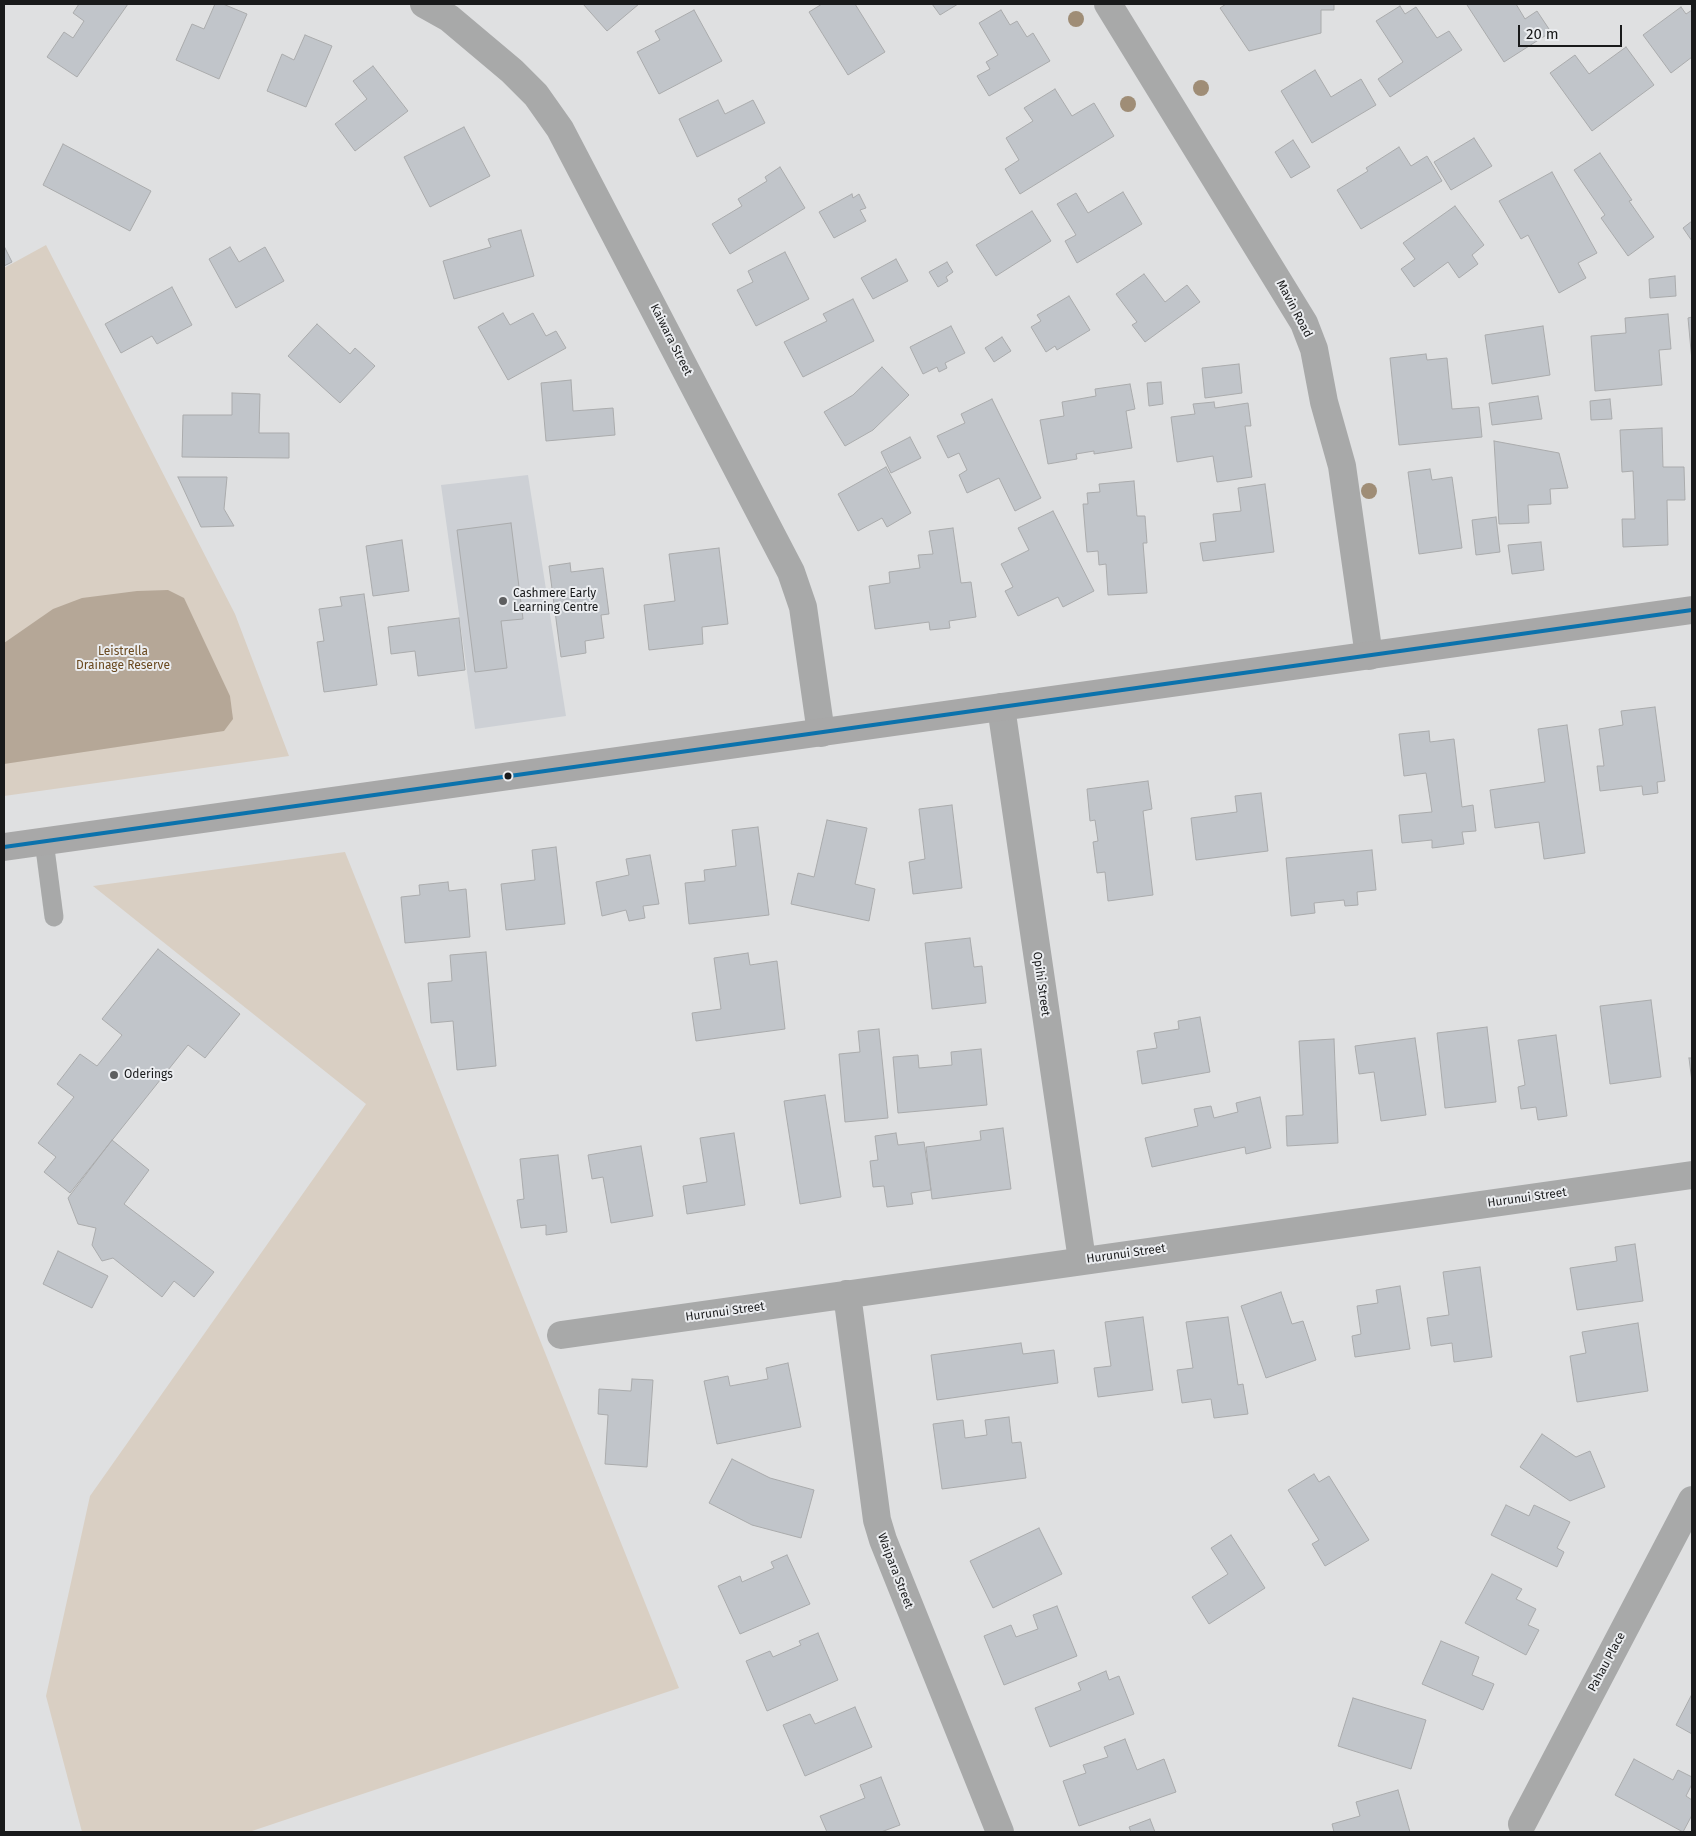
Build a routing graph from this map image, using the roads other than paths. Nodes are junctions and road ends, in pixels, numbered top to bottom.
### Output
1 (424, 4) edge
2 (1108, 4) edge
3 (1692, 610) edge
4 (1368, 656) junction
5 (1002, 707) junction
6 (821, 733) junction
7 (44, 841) junction
8 (4, 847) edge
9 (54, 917) dead end
10 (1692, 1175) edge
11 (1082, 1260) junction
12 (847, 1294) junction
13 (561, 1335) dead end
14 (1692, 1500) edge
15 (1522, 1824) dead end
16 (1000, 1832) edge

1 - 6 street, Kaiwara Street
2 - 4 street, Mavin Road
3 - 4 main road
4 - 5 main road
5 - 6 main road
5 - 11 street, Opihi Street
6 - 7 main road
7 - 8 main road
7 - 9 lane
10 - 11 street, Hurunui Street
11 - 12 street, Hurunui Street
12 - 13 street, Hurunui Street
12 - 16 street, Waipara Street
14 - 15 street, Pahau Place

